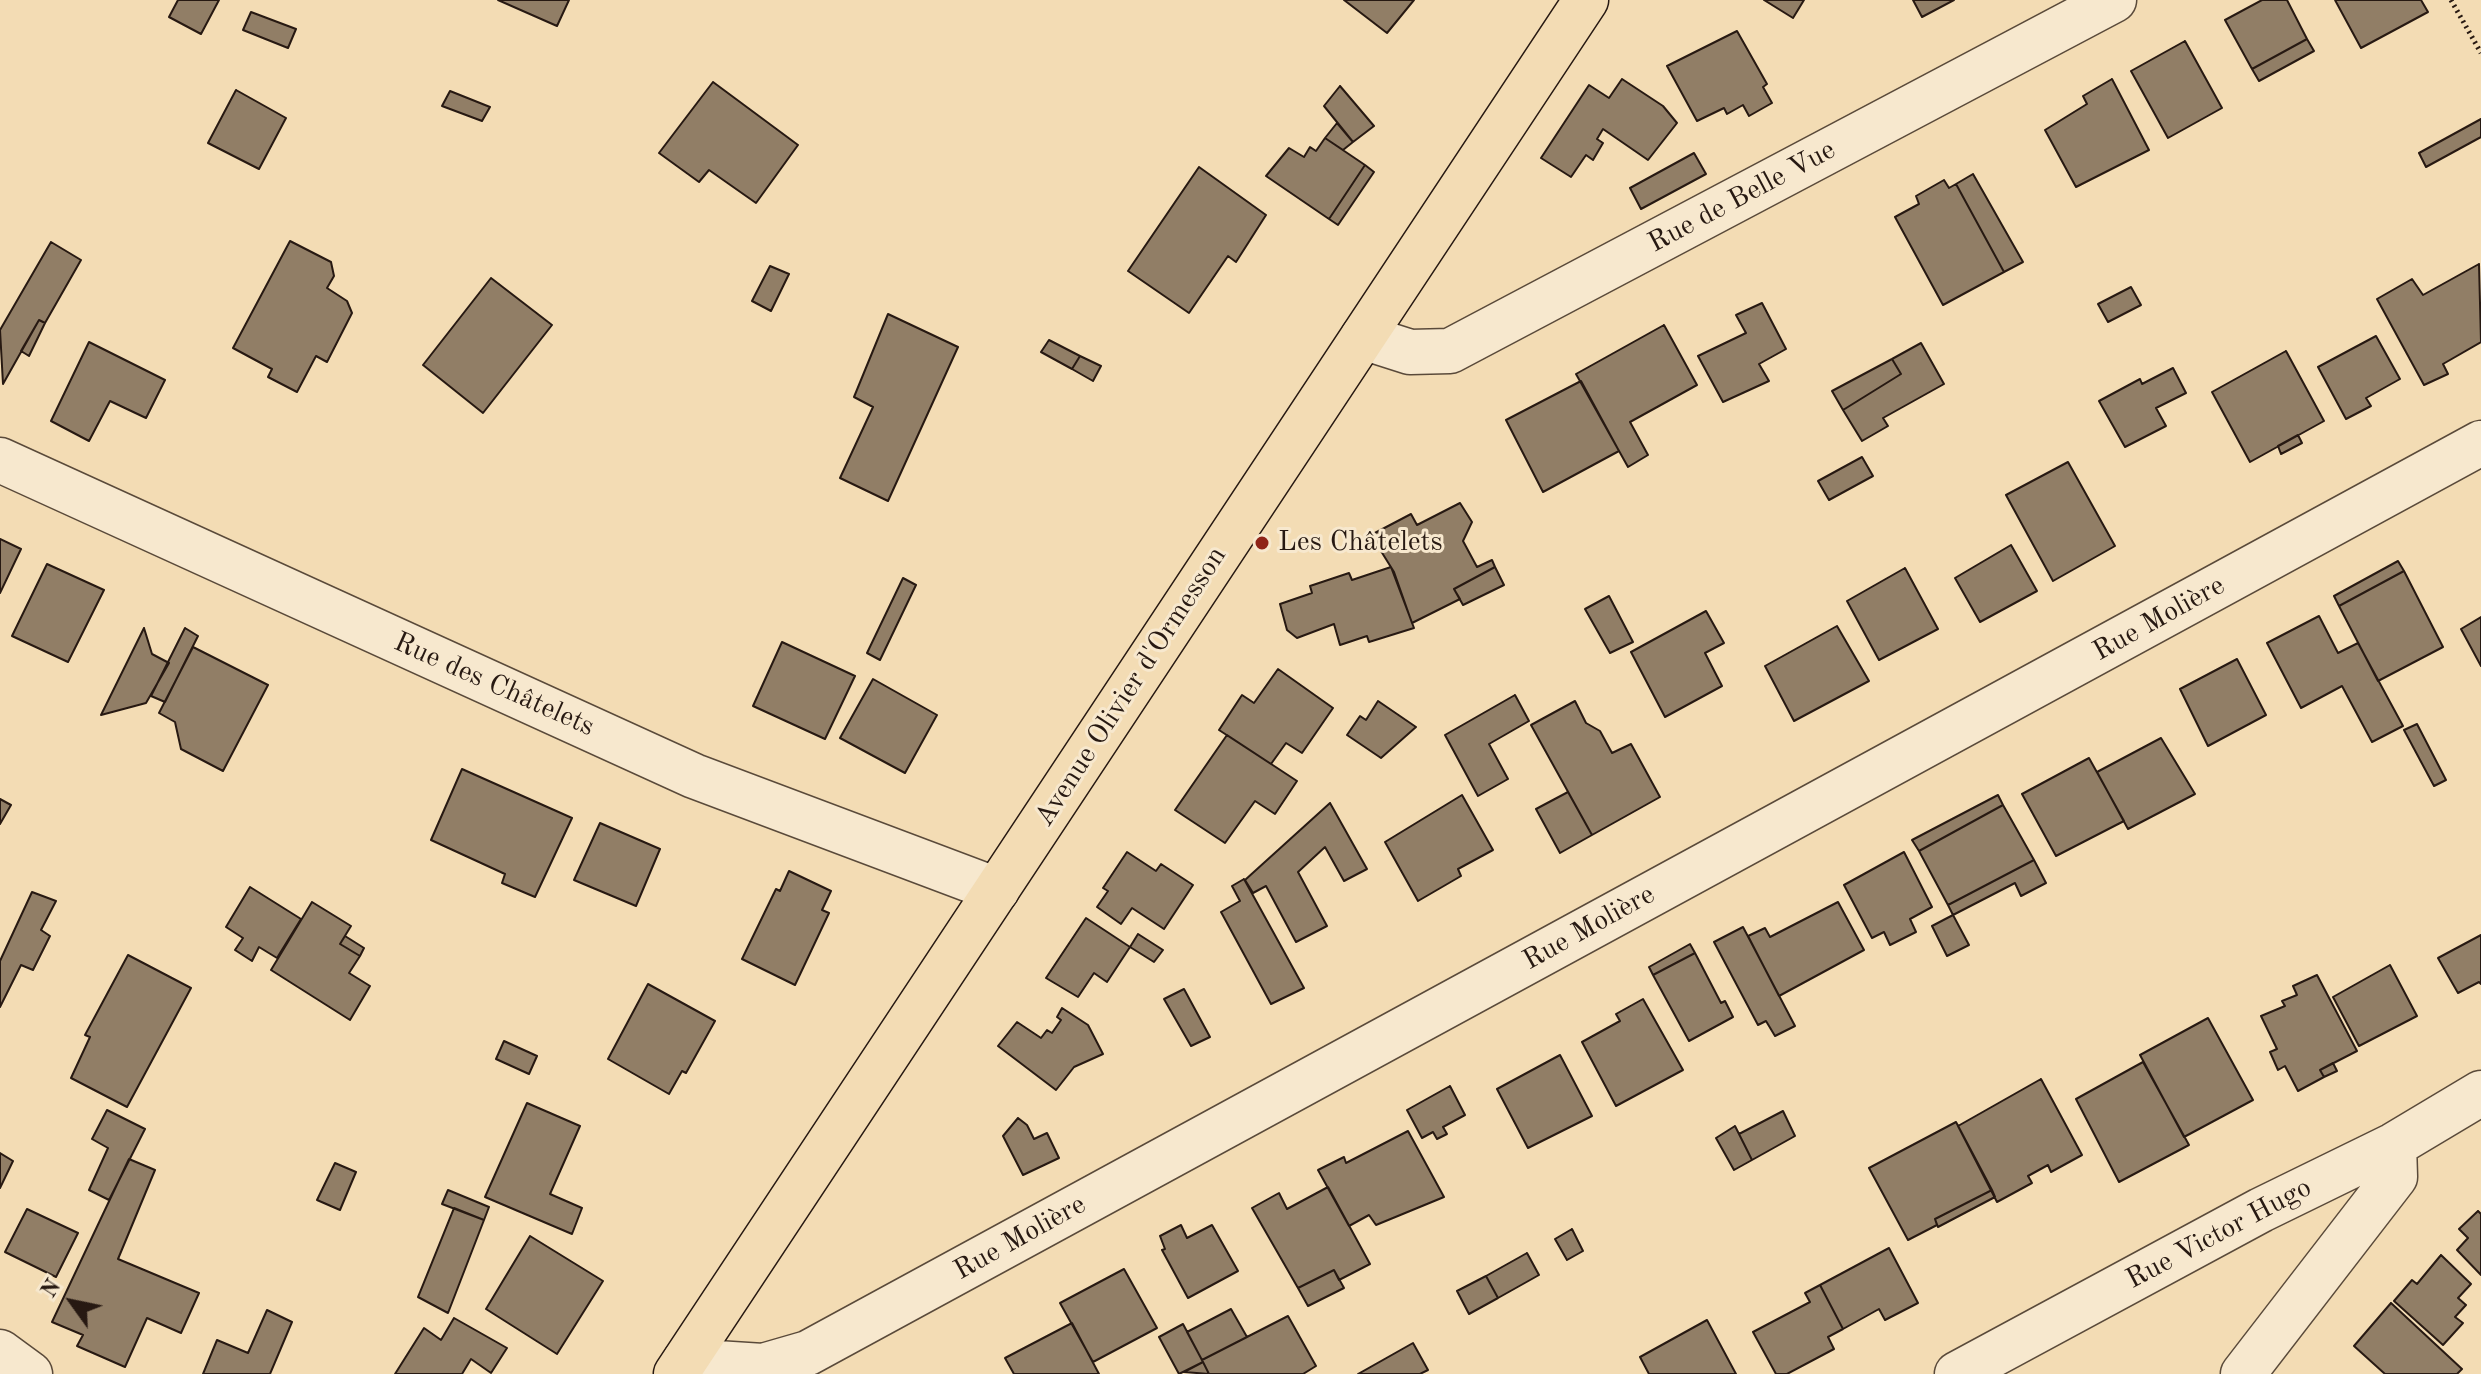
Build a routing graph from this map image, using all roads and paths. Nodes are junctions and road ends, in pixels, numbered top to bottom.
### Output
1 (1586, 0) edge
2 (2114, 0) edge
3 (2451, 0) edge
4 (2481, 53) edge
5 (1363, 337) junction
6 (2481, 443) edge
7 (0, 460) edge
8 (997, 890) junction
9 (2481, 1093) edge
10 (2394, 1145) junction
11 (0, 1352) edge
12 (680, 1368) edge
13 (30, 1374) edge
14 (1957, 1374) edge
15 (2243, 1374) edge

1 - 5 main road, Avenue Olivier d'Ormesson
2 - 5 street, Rue de Belle Vue
3 - 4 path
5 - 8 main road, Avenue Olivier d'Ormesson
6 - 12 street, Rue Molière
7 - 8 street, Rue des Châtelets
8 - 12 main road, Avenue Olivier d'Ormesson
9 - 10 street, Rue Victor Hugo
10 - 14 street, Rue Victor Hugo
10 - 15 street
11 - 13 street

